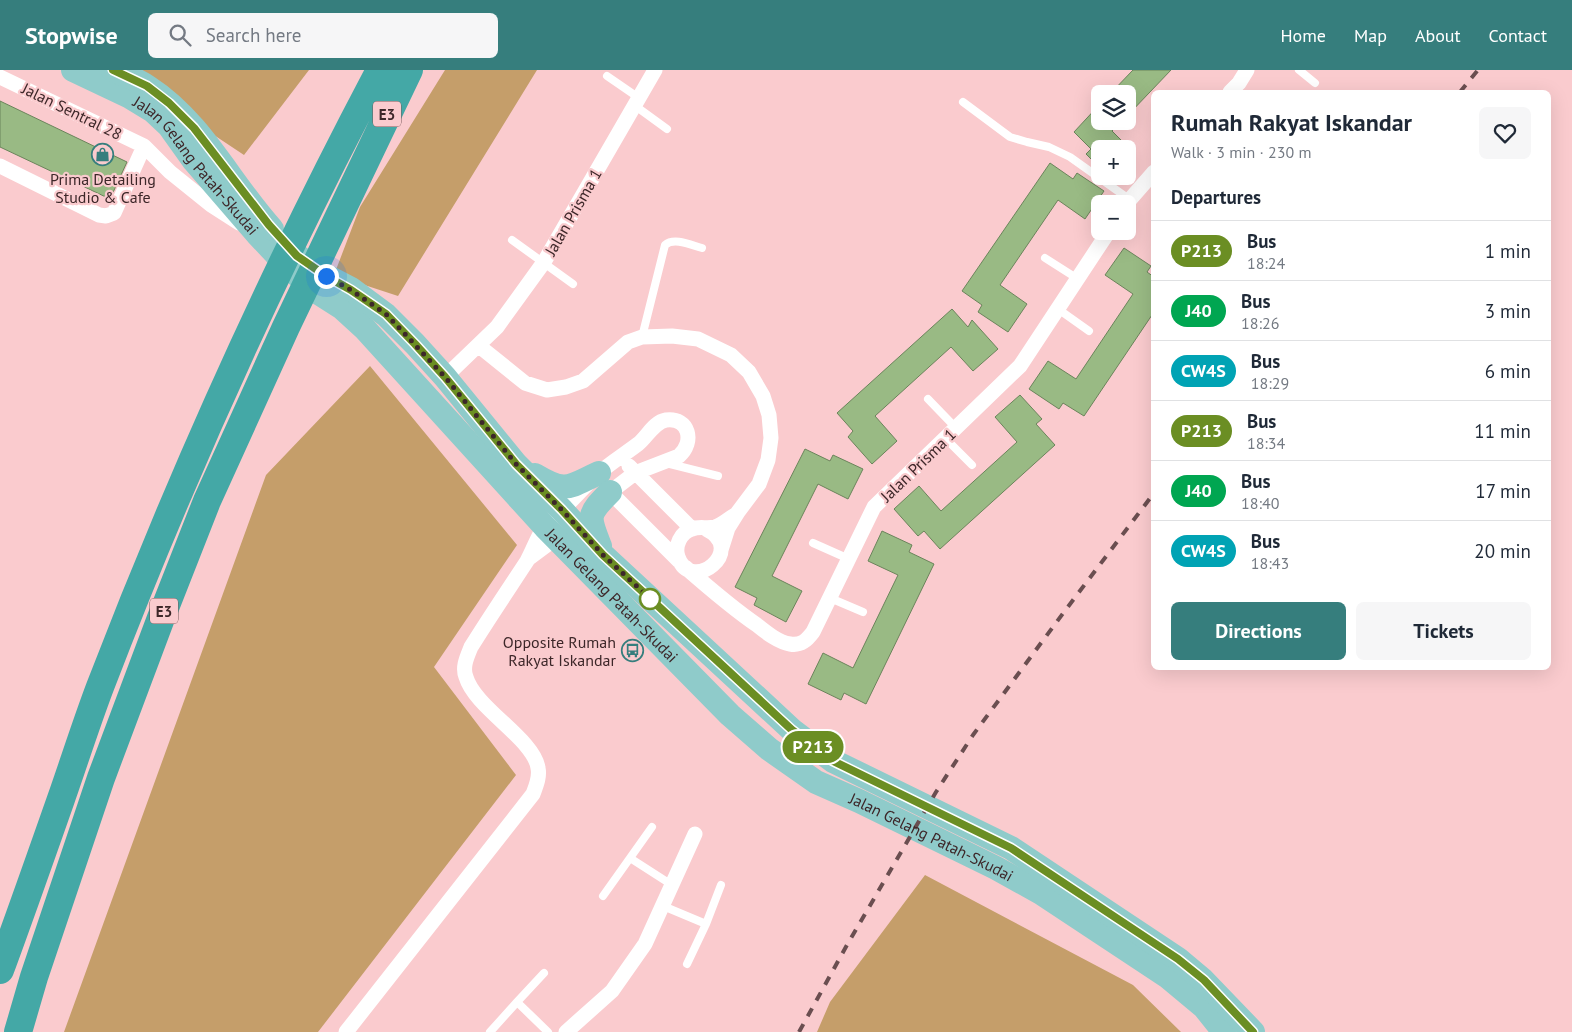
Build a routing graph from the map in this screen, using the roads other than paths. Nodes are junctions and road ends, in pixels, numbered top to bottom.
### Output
1 (72, 70) edge
2 (113, 70) edge
3 (368, 70) edge
4 (380, 70) edge
5 (409, 70) edge
6 (429, 70) edge
7 (655, 70) edge
8 (1247, 70) edge
9 (1298, 70) edge
10 (608, 76) dead end
11 (0, 77) edge
12 (1315, 83) dead end
13 (1232, 90) edge
14 (637, 102) junction
15 (963, 102) dead end
16 (667, 129) dead end
17 (341, 143) junction
18 (144, 146) junction
19 (366, 159) junction
20 (0, 166) edge
21 (1151, 175) edge
22 (1119, 195) edge
23 (1133, 195) edge
24 (257, 234) junction
25 (512, 240) dead end
26 (1102, 240) edge
27 (702, 248) dead end
28 (1045, 258) dead end
29 (544, 262) junction
30 (1078, 279) junction
31 (573, 284) dead end
32 (1058, 309) junction
33 (1089, 331) dead end
34 (642, 337) junction
35 (479, 346) junction
36 (445, 377) junction
37 (928, 399) dead end
38 (950, 433) junction
39 (622, 457) junction
40 (662, 462) junction
41 (516, 464) junction
42 (972, 465) dead end
43 (635, 473) junction
44 (718, 476) dead end
45 (605, 482) junction
46 (738, 512) junction
47 (568, 516) junction
48 (699, 529) junction
49 (551, 533) junction
50 (813, 543) dead end
51 (603, 555) junction
52 (718, 556) junction
53 (849, 559) junction
54 (683, 565) junction
55 (830, 598) junction
56 (726, 604) junction
57 (863, 612) dead end
58 (652, 827) dead end
59 (695, 834) dead end
60 (630, 858) junction
61 (672, 884) junction
62 (721, 885) dead end
63 (602, 896) dead end
64 (663, 906) junction
65 (706, 924) junction
66 (688, 964) dead end
67 (0, 970) edge
68 (544, 973) dead end
69 (517, 1002) junction
70 (18, 1032) edge
71 (346, 1032) edge
72 (490, 1032) edge
73 (548, 1032) edge
74 (566, 1032) edge
75 (1224, 1032) edge
76 (1253, 1032) edge

1 - 24 main road, Jalan Gelang Patah-Skudai
2 - 36 main road, Jalan Gelang Patah-Skudai
3 - 17 highway
4 - 17 highway, E3
5 - 19 highway, E3
6 - 19 highway
7 - 14 street, Jalan Prisma 1
8 - 13 street
9 - 12 lane
10 - 14 lane
11 - 18 street, Jalan Sentral 28
14 - 16 lane
14 - 29 street, Jalan Prisma 1
15 - 22 lane
17 - 67 highway, E3
18 - 20 street
18 - 24 street, Jalan Sentral 28
19 - 70 highway, E3
21 - 23 street
24 - 49 main road, Jalan Gelang Patah-Skudai
25 - 29 lane
26 - 30 street, Jalan Prisma 1
27 - 34 lane
28 - 30 lane
29 - 31 lane
29 - 35 street, Jalan Prisma 1
30 - 32 street, Jalan Prisma 1
32 - 33 lane
32 - 38 street, Jalan Prisma 1
34 - 35 street
34 - 46 street
35 - 36 street, Jalan Prisma 1
36 - 41 main road, Jalan Gelang Patah-Skudai
37 - 38 lane
38 - 42 lane
38 - 53 street, Jalan Prisma 1
39 - 40 street
39 - 43 street
39 - 45 street
40 - 43 street
40 - 44 lane
41 - 45 main road
41 - 47 main road, Jalan Gelang Patah-Skudai
43 - 45 street
43 - 48 street
45 - 47 street
45 - 47 street
45 - 51 main road
45 - 54 street, Jalan Prisma 1
46 - 48 street
46 - 52 street
47 - 49 street
47 - 51 main road, Jalan Gelang Patah-Skudai
48 - 52 street
48 - 54 street
49 - 71 street
49 - 75 main road, Jalan Gelang Patah-Skudai
50 - 53 lane
51 - 76 main road, Jalan Gelang Patah-Skudai
52 - 54 street
52 - 56 street
53 - 55 street, Jalan Prisma 1
54 - 56 street, Jalan Prisma 1
55 - 56 street, Jalan Prisma 1
55 - 57 lane
58 - 60 lane
59 - 61 street
60 - 61 lane
60 - 63 lane
61 - 64 street
62 - 65 lane
64 - 65 lane
64 - 74 street
65 - 66 lane
68 - 69 lane
69 - 72 lane
69 - 73 lane

